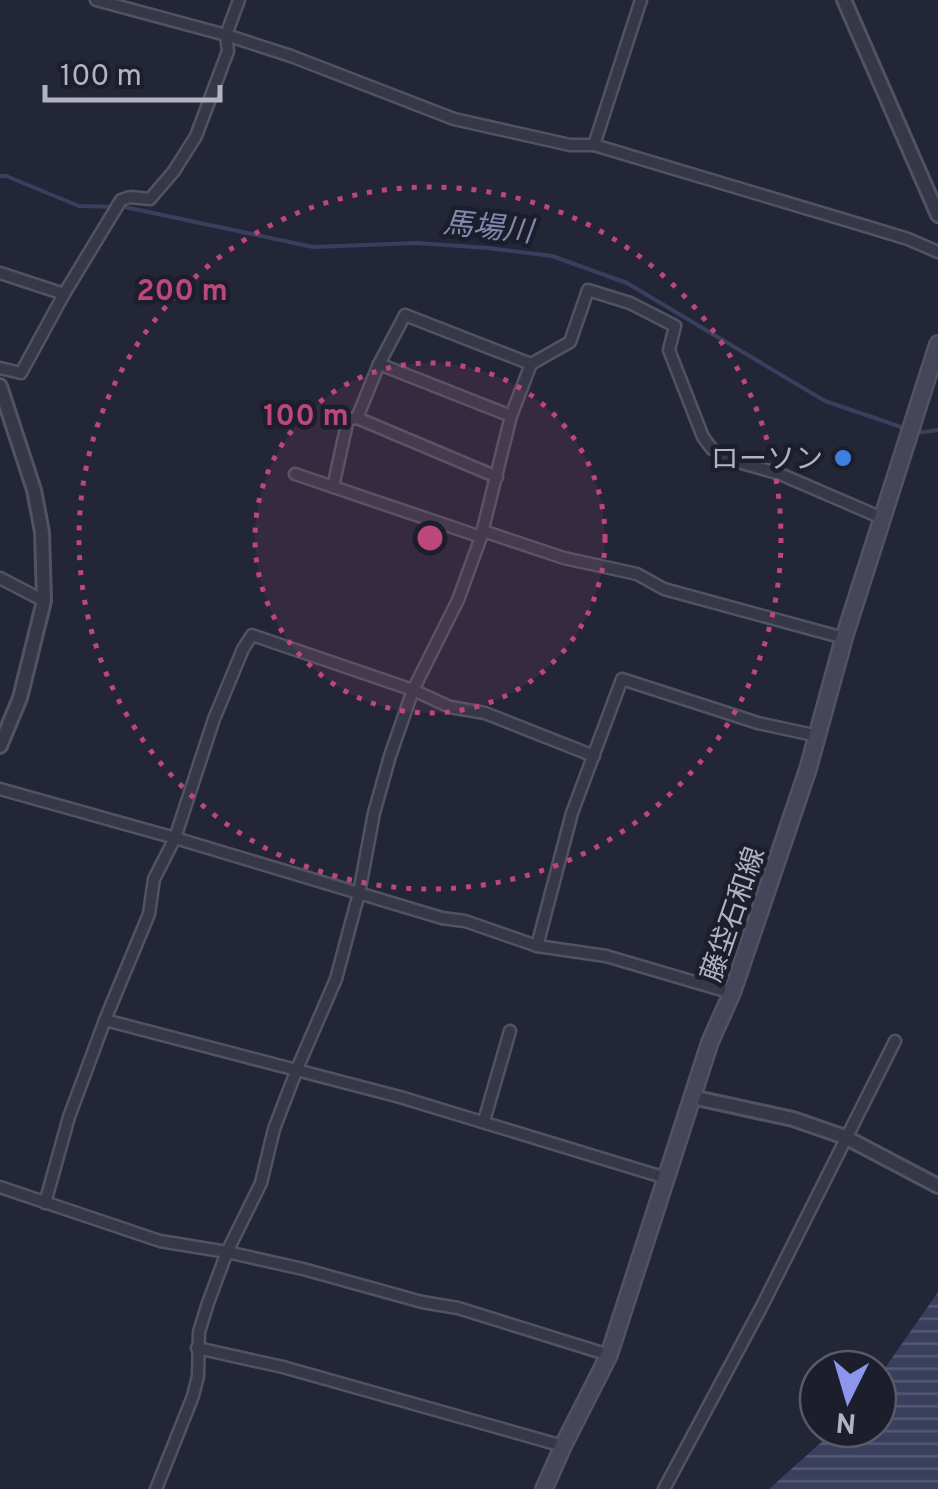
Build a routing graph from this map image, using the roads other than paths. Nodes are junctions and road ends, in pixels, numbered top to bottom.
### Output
1 (96, 0) edge
2 (239, 0) edge
3 (642, 0) edge
4 (844, 0) edge
5 (226, 35) junction
6 (594, 145) junction
7 (938, 215) edge
8 (938, 252) edge
9 (0, 273) edge
10 (64, 294) junction
11 (938, 344) edge
12 (378, 364) junction
13 (531, 364) junction
14 (0, 368) edge
15 (0, 386) edge
16 (511, 416) junction
17 (356, 418) junction
18 (296, 474) dead end
19 (497, 478) junction
20 (334, 487) junction
21 (882, 518) junction
22 (482, 534) junction
23 (0, 578) edge
24 (44, 601) junction
25 (844, 638) junction
26 (413, 690) junction
27 (818, 736) junction
28 (0, 746) edge
29 (594, 756) junction
30 (0, 788) edge
31 (176, 838) junction
32 (359, 893) junction
33 (537, 946) junction
34 (732, 994) junction
35 (105, 1020) junction
36 (510, 1031) dead end
37 (895, 1041) dead end
38 (296, 1069) junction
39 (692, 1098) junction
40 (484, 1121) junction
41 (849, 1139) junction
42 (666, 1178) junction
43 (938, 1186) edge
44 (0, 1187) edge
45 (45, 1204) junction
46 (228, 1252) junction
47 (197, 1348) junction
48 (609, 1355) junction
49 (563, 1446) junction
50 (156, 1489) edge
51 (544, 1489) edge
52 (664, 1489) edge

1 - 5 street
2 - 5 street
3 - 6 street
4 - 7 street
5 - 6 street
5 - 10 street
6 - 8 street
9 - 10 street
10 - 14 street
11 - 21 main road, 藤垈石和線
12 - 13 street
12 - 16 street
12 - 17 street
13 - 16 street
13 - 21 street
15 - 24 street
16 - 19 street
17 - 19 street
17 - 20 street
18 - 20 street
19 - 22 street
20 - 22 street
21 - 25 main road, 藤垈石和線
22 - 25 street
22 - 26 street
23 - 24 street
24 - 28 street
25 - 27 main road, 藤垈石和線
26 - 29 street
26 - 31 street
26 - 32 street
27 - 29 street
27 - 34 main road, 藤垈石和線
29 - 33 street
30 - 31 street
31 - 32 street
31 - 35 street
32 - 33 street
32 - 38 street
33 - 34 street
34 - 39 main road, 藤垈石和線
35 - 38 street
35 - 45 street
36 - 40 street
37 - 41 street
38 - 40 street
38 - 46 street
39 - 41 street
39 - 42 main road, 藤垈石和線
40 - 42 street
41 - 43 street
41 - 52 street
42 - 48 main road, 藤垈石和線
44 - 45 street
45 - 46 street
46 - 47 street
46 - 48 street
47 - 49 street
47 - 50 street
48 - 49 main road, 藤垈石和線
49 - 51 main road, 藤垈石和線

